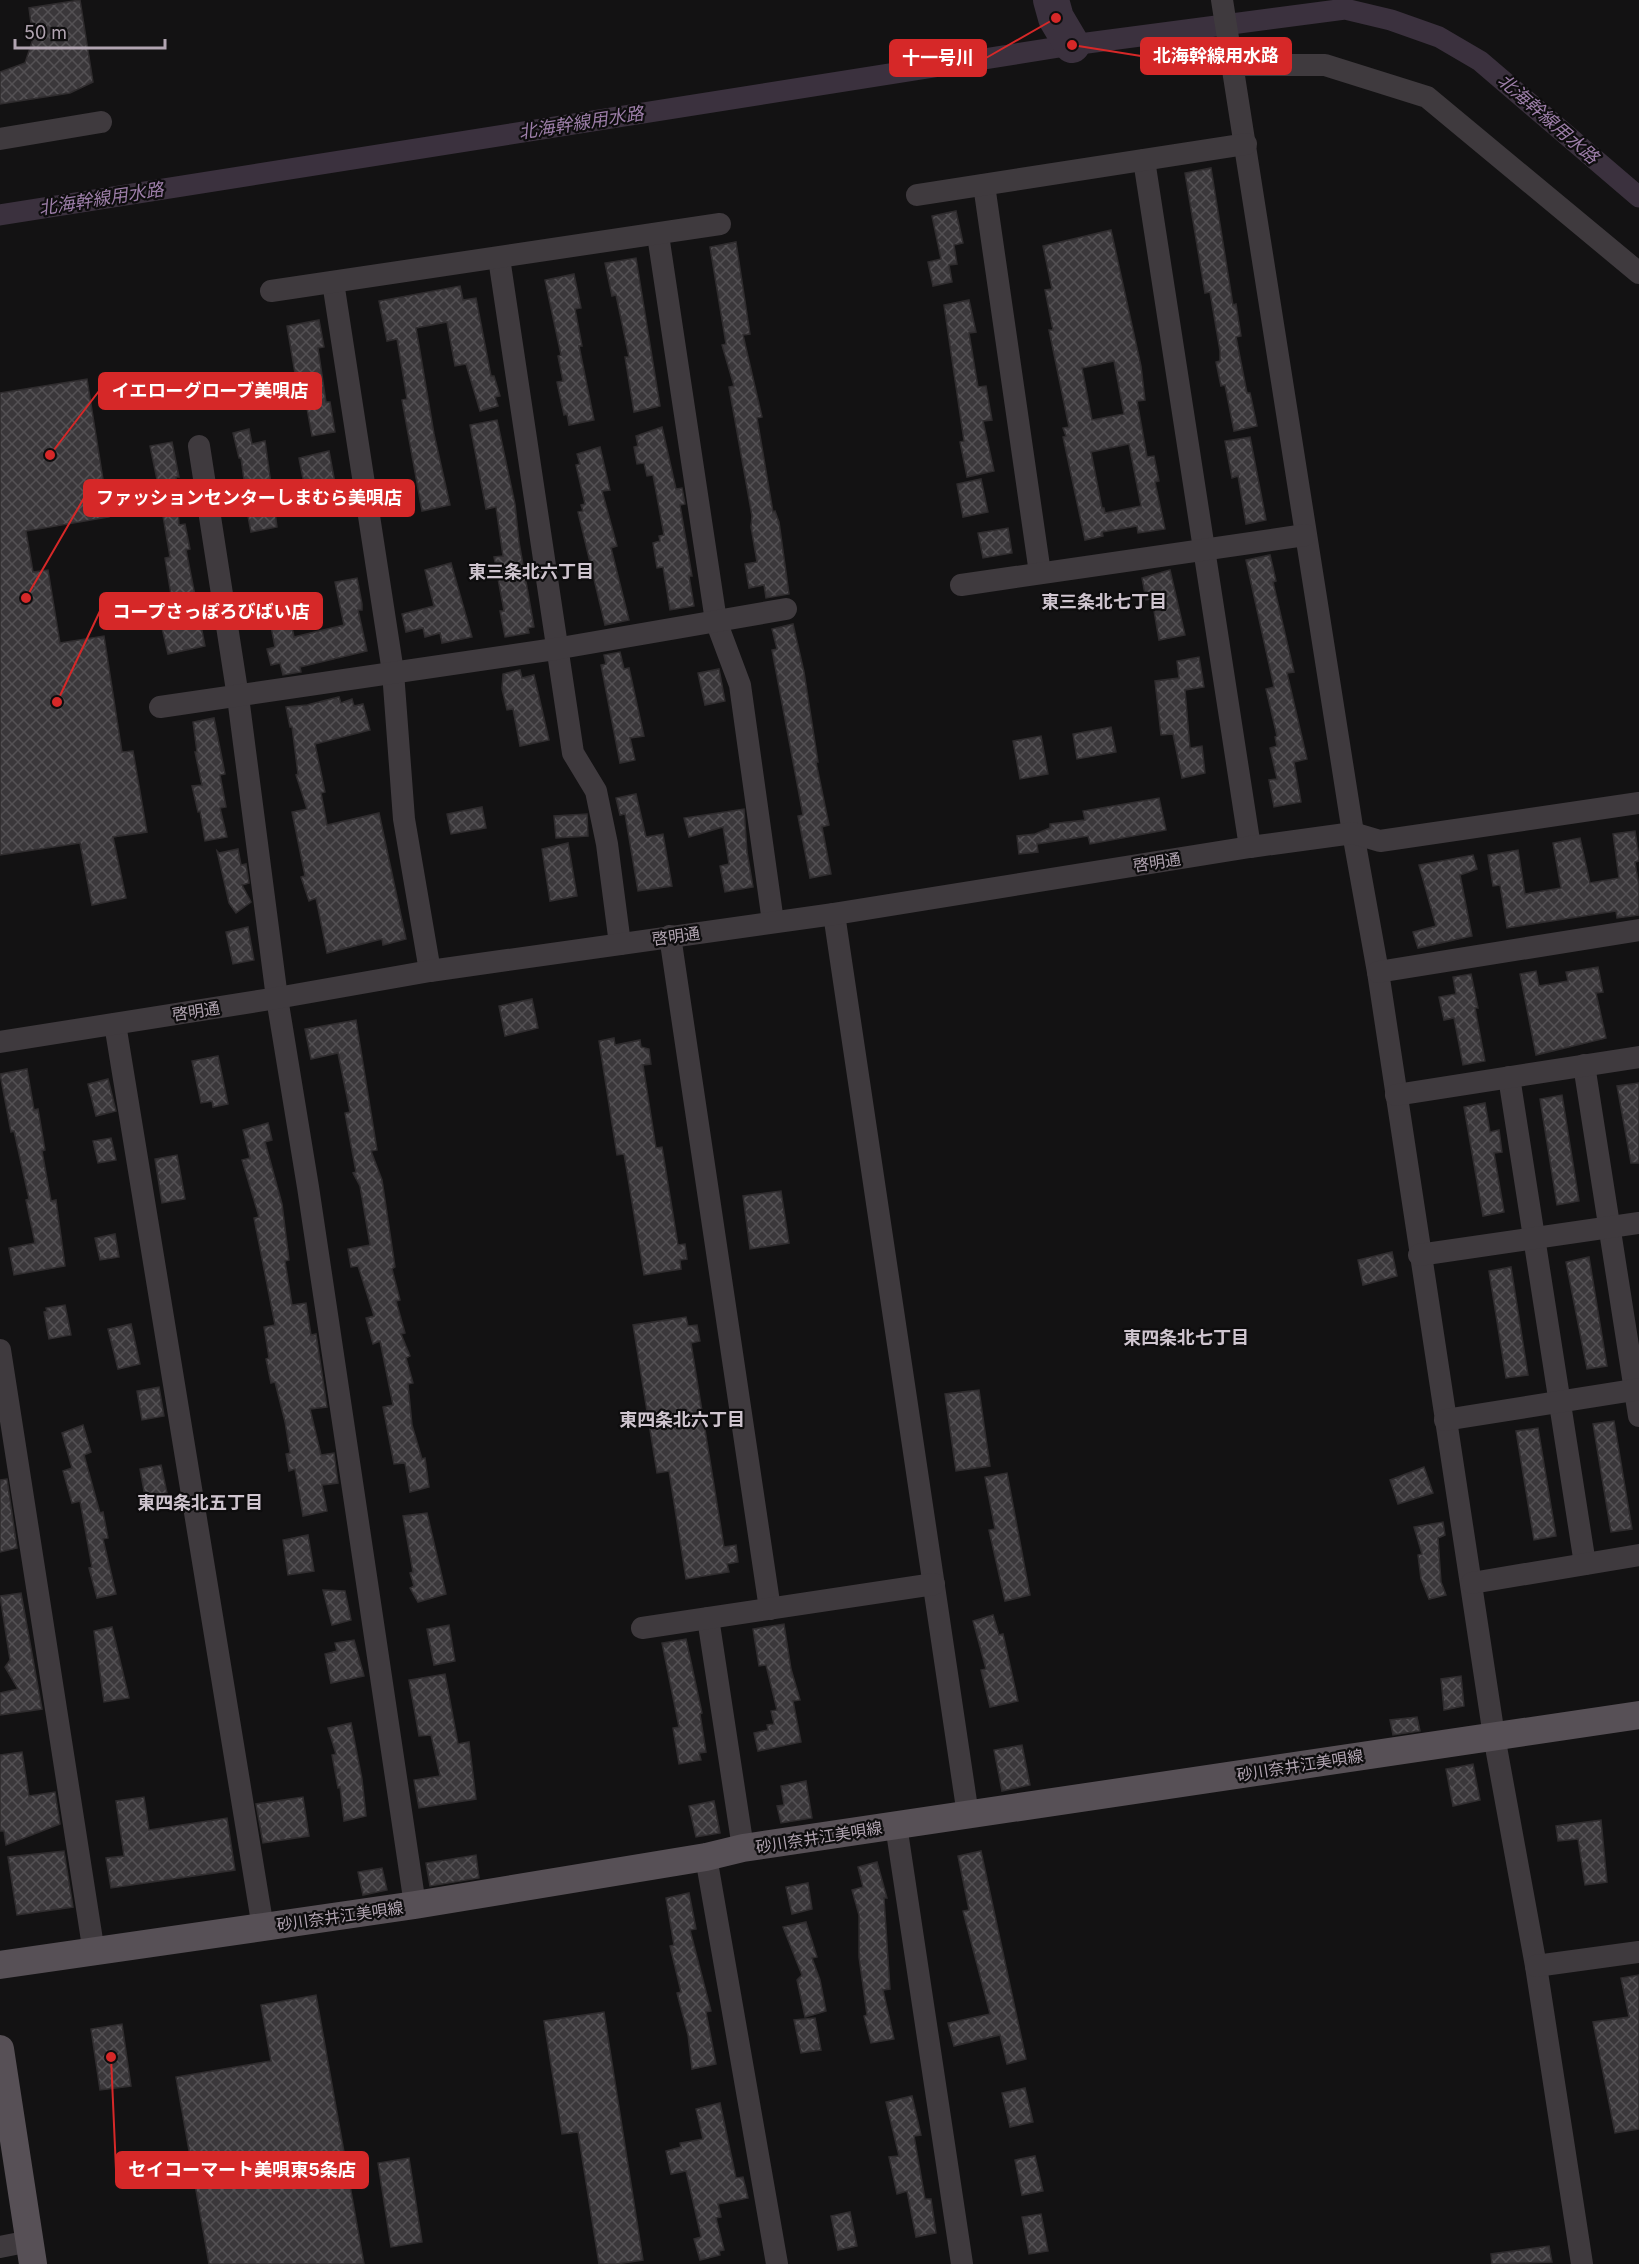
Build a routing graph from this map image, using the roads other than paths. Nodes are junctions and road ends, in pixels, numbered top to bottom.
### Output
1 (1222, 0) edge
2 (1233, 65) junction
3 (101, 122) dead end
4 (0, 140) edge
5 (1246, 144) junction
6 (1144, 160) junction
7 (984, 185) junction
8 (917, 195) dead end
9 (720, 224) dead end
10 (658, 235) junction
11 (500, 258) junction
12 (1639, 273) edge
13 (333, 282) junction
14 (271, 291) dead end
15 (199, 446) dead end
16 (1305, 535) junction
17 (1203, 551) junction
18 (1040, 573) junction
19 (961, 585) dead end
20 (786, 609) dead end
21 (716, 621) junction
22 (555, 649) junction
23 (393, 672) junction
24 (238, 697) junction
25 (160, 707) dead end
26 (1639, 803) edge
27 (1353, 833) junction
28 (1250, 847) junction
29 (834, 914) junction
30 (773, 922) junction
31 (1639, 930) edge
32 (670, 936) junction
33 (620, 944) junction
34 (430, 971) junction
35 (1378, 972) junction
36 (277, 998) junction
37 (116, 1024) junction
38 (0, 1042) edge
39 (1639, 1056) edge
40 (1584, 1065) junction
41 (1509, 1077) junction
42 (1395, 1095) junction
43 (1639, 1223) edge
44 (1609, 1227) junction
45 (1533, 1238) junction
46 (1419, 1255) junction
47 (0, 1350) edge
48 (1637, 1389) edge
49 (1559, 1402) junction
50 (1639, 1416) edge
51 (1445, 1420) junction
52 (1639, 1555) edge
53 (1585, 1564) junction
54 (1472, 1583) junction
55 (934, 1584) junction
56 (770, 1609) junction
57 (708, 1618) junction
58 (642, 1628) dead end
59 (1639, 1714) edge
60 (1494, 1736) junction
61 (968, 1815) junction
62 (896, 1825) junction
63 (743, 1848) junction
64 (706, 1857) junction
65 (415, 1905) junction
66 (263, 1928) junction
67 (1639, 1952) edge
68 (94, 1953) junction
69 (0, 1965) edge
70 (1536, 1966) junction
71 (0, 2049) edge
72 (0, 2247) edge
73 (31, 2253) edge
74 (777, 2264) edge
75 (962, 2264) edge
76 (1582, 2264) edge

1 - 2 street
2 - 5 street
2 - 12 street
3 - 4 street
5 - 6 street
5 - 16 street
6 - 7 street
6 - 17 street
7 - 8 street
7 - 18 street
9 - 10 street
10 - 11 street
10 - 21 street
11 - 13 street
11 - 22 street
13 - 14 street
13 - 23 street
15 - 24 street
16 - 17 street
16 - 27 street
17 - 18 street
17 - 28 street
18 - 19 street
20 - 21 street
21 - 22 street
21 - 30 street
22 - 23 street
22 - 33 street
23 - 24 street
23 - 34 street
24 - 25 street
24 - 36 street
26 - 27 street
27 - 28 street, 啓明通
27 - 35 street
28 - 29 street, 啓明通
29 - 30 street, 啓明通
29 - 55 street
30 - 32 street, 啓明通
31 - 35 street
32 - 33 street, 啓明通
32 - 56 street
33 - 34 street, 啓明通
34 - 36 street, 啓明通
35 - 42 street
36 - 37 street, 啓明通
36 - 65 street
37 - 38 street, 啓明通
37 - 66 street
39 - 40 street
40 - 41 street
40 - 44 street
41 - 42 street
41 - 45 street
42 - 46 street
43 - 44 street
44 - 45 street
44 - 48 street
45 - 46 street
45 - 49 street
46 - 51 street
47 - 68 street
48 - 49 street
48 - 50 street
49 - 51 street
49 - 53 street
51 - 54 street
52 - 53 street
53 - 54 street
54 - 60 street
55 - 56 street
55 - 61 street
56 - 57 street
57 - 58 street
57 - 63 street
59 - 60 main road, 砂川奈井江美唄線
60 - 61 main road, 砂川奈井江美唄線
60 - 70 street
61 - 62 main road, 砂川奈井江美唄線
62 - 63 main road, 砂川奈井江美唄線
62 - 75 street
63 - 64 main road, 砂川奈井江美唄線
64 - 65 main road, 砂川奈井江美唄線
64 - 74 street
65 - 66 main road, 砂川奈井江美唄線
66 - 68 main road, 砂川奈井江美唄線
67 - 70 street
68 - 69 main road, 砂川奈井江美唄線
70 - 76 street
71 - 73 main road
72 - 73 street

